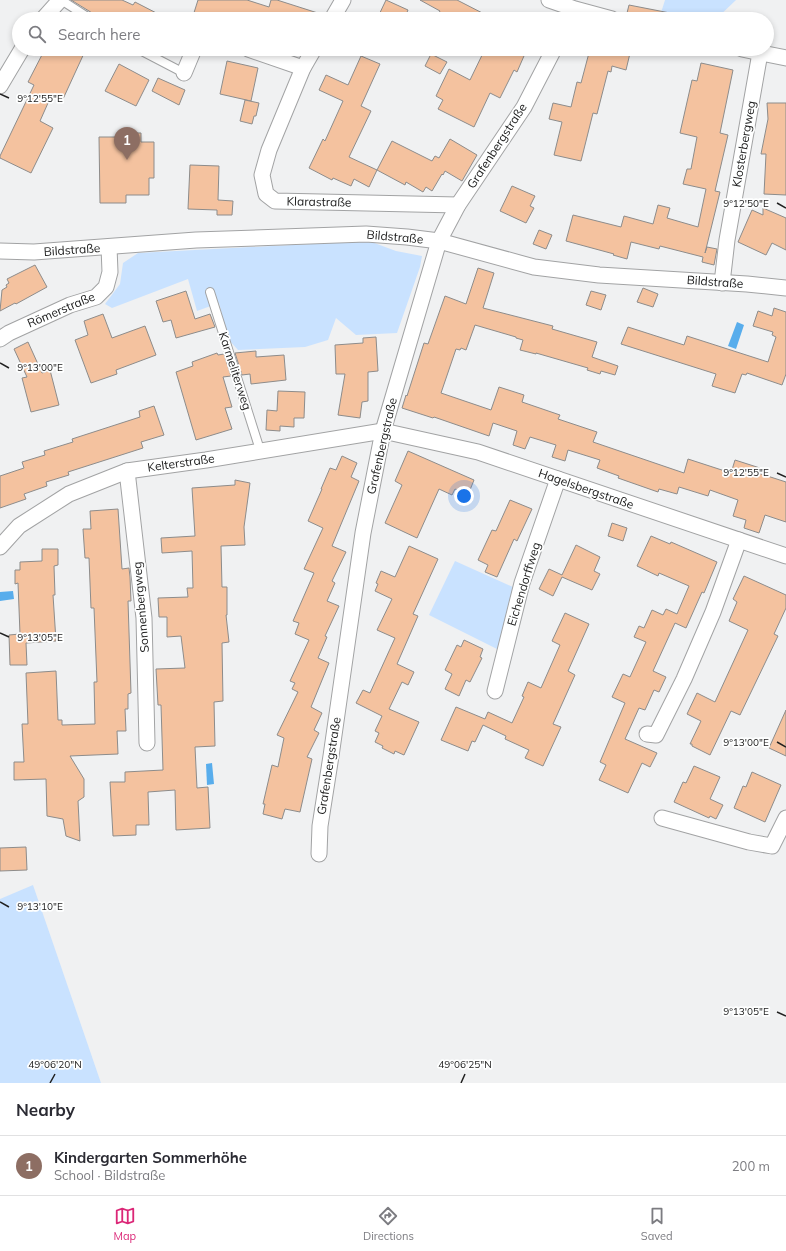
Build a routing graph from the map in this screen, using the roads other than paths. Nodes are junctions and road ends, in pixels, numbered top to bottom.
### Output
1 (60, 0) edge
2 (343, 0) edge
3 (549, 0) edge
4 (574, 9) edge
5 (49, 12) edge
6 (80, 12) edge
7 (336, 12) edge
8 (585, 12) edge
9 (18, 56) edge
10 (151, 56) edge
11 (191, 56) edge
12 (268, 56) edge
13 (310, 56) edge
14 (550, 56) edge
15 (759, 56) edge
16 (774, 56) edge
17 (786, 58) edge
18 (303, 68) junction
19 (184, 73) joint
20 (0, 86) edge
21 (458, 205) junction
22 (439, 241) junction
23 (109, 247) junction
24 (0, 251) edge
25 (722, 283) junction
26 (786, 288) edge
27 (210, 292) dead end
28 (0, 338) edge
29 (383, 431) junction
30 (260, 450) junction
31 (127, 471) junction
32 (558, 479) junction
33 (739, 540) junction
34 (0, 547) edge
35 (786, 556) edge
36 (495, 691) dead end
37 (648, 734) dead end
38 (147, 743) dead end
39 (662, 818) dead end
40 (786, 818) edge
41 (319, 854) dead end

1 - 5 street
1 - 6 lane
2 - 7 street
3 - 4 street
4 - 8 street
9 - 20 street
10 - 19 lane
11 - 19 street
12 - 18 street
13 - 18 street, Klarastraße
14 - 21 street, Grafenbergstraße
15 - 25 street, Klosterbergweg
16 - 17 street
18 - 21 street, Klarastraße
21 - 22 street, Grafenbergstraße
22 - 23 street, Bildstraße
22 - 25 street, Bildstraße
22 - 29 street, Grafenbergstraße
23 - 24 street, Bildstraße
23 - 28 street, Römerstraße
25 - 26 street, Bildstraße
27 - 30 lane, Karmeliterweg
29 - 30 street, Kelterstraße
29 - 32 street, Hagelsbergstraße
29 - 41 street, Grafenbergstraße
30 - 31 street, Kelterstraße
31 - 34 street, Kelterstraße
31 - 38 street, Sonnenbergweg
32 - 33 street, Hagelsbergstraße
32 - 36 street, Eichendorffweg
33 - 35 street, Hagelsbergstraße
33 - 37 street
39 - 40 street

